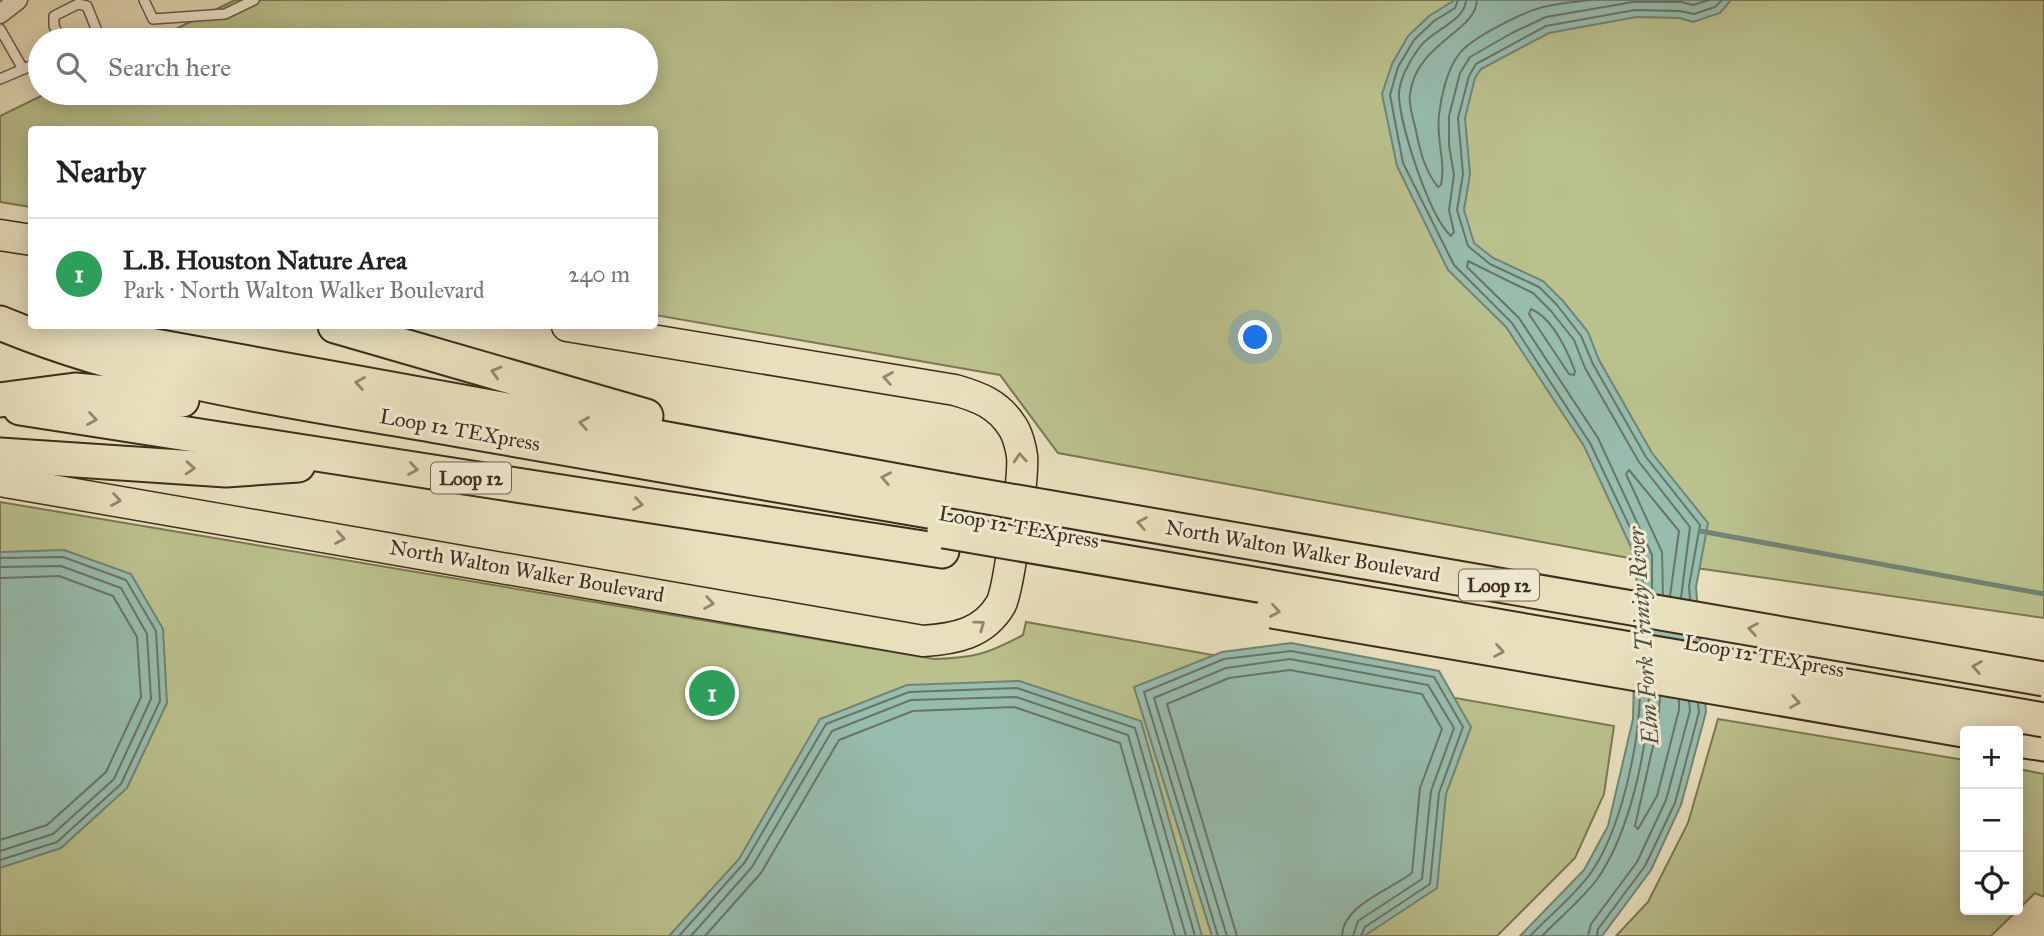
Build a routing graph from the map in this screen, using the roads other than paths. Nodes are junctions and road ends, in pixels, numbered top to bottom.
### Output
1 (18, 0) edge
2 (144, 0) edge
3 (254, 0) edge
4 (0, 14) edge
5 (55, 28) edge
6 (96, 28) edge
7 (0, 29) edge
8 (28, 67) edge
9 (23, 69) junction
10 (0, 79) edge
11 (0, 235) edge
12 (28, 239) edge
13 (0, 321) edge
14 (28, 324) edge
15 (56, 329) edge
16 (345, 329) edge
17 (585, 329) edge
18 (0, 402) edge
19 (309, 412) junction
20 (0, 455) edge
21 (359, 461) junction
22 (796, 461) junction
23 (0, 481) edge
24 (946, 522) junction
25 (2044, 679) edge
26 (2044, 705) edge
27 (2044, 720) edge
28 (1960, 729) edge
29 (2023, 741) edge
30 (2044, 744) edge

1 - 4 street
2 - 3 lane
5 - 6 lane
7 - 9 lane
8 - 9 lane
9 - 10 lane
11 - 12 main road
13 - 14 highway
13 - 19 highway, Loop 12 TEXpress
22 -> 15 highway, North Walton Walker Boulevard / Loop 12
22 -> 16 highway
23 -> 17 main road, North Walton Walker Boulevard
18 - 19 highway, Loop 12 TEXpress
18 -> 21 highway, North Walton Walker Boulevard / Loop 12
19 - 24 highway, Loop 12 TEXpress
20 -> 21 highway
21 -> 24 highway, North Walton Walker Boulevard / Loop 12
24 -> 22 highway, North Walton Walker Boulevard / Loop 12
25 -> 24 highway, North Walton Walker Boulevard / Loop 12, bridge
24 - 26 highway, Loop 12 TEXpress
24 - 27 highway, Loop 12 TEXpress, bridge
24 -> 28 highway, North Walton Walker Boulevard / Loop 12, bridge
29 - 30 highway

